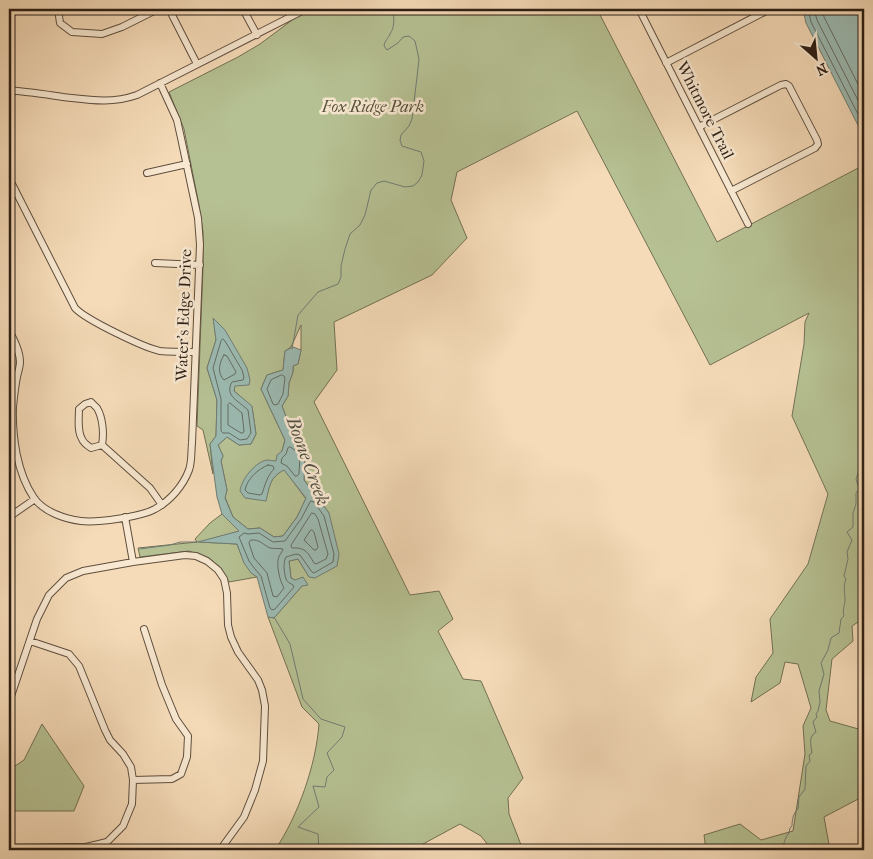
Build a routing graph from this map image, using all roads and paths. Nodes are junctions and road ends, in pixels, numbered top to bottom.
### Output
1 (58, 9) edge
2 (158, 9) edge
3 (169, 9) edge
4 (243, 9) edge
5 (306, 9) edge
6 (638, 9) edge
7 (770, 9) edge
8 (257, 35) junction
9 (666, 63) junction
10 (197, 64) junction
11 (160, 84) junction
12 (10, 90) edge
13 (9, 111) edge
14 (699, 127) junction
15 (187, 164) junction
16 (146, 173) dead end
17 (9, 178) edge
18 (732, 191) junction
19 (748, 224) dead end
20 (155, 262) dead end
21 (200, 265) junction
22 (9, 330) edge
23 (196, 352) junction
24 (9, 379) edge
25 (16, 380) junction
26 (102, 445) junction
27 (9, 456) edge
28 (17, 456) junction
29 (35, 499) junction
30 (162, 505) junction
31 (9, 517) edge
32 (126, 517) junction
33 (133, 562) junction
34 (144, 629) dead end
35 (30, 641) junction
36 (9, 702) edge
37 (133, 780) junction
38 (9, 848) edge
39 (220, 850) edge

1 - 2 street
3 - 10 street
4 - 8 street
5 - 8 street
6 - 9 street, Whitmore Trail
7 - 9 street
8 - 10 street
9 - 14 street, Whitmore Trail
10 - 11 street
11 - 12 street
11 - 15 street, Water’s Edge Drive
12 - 13 street
14 - 18 street, Whitmore Trail
14 - 18 street
15 - 16 street
15 - 21 street, Water’s Edge Drive
17 - 23 street
18 - 19 street, Whitmore Trail
20 - 21 street
21 - 23 street, Water’s Edge Drive
22 - 25 street
23 - 30 street, Water’s Edge Drive
24 - 25 street
25 - 28 street
26 - 26 street
26 - 30 street
27 - 28 street
28 - 29 street
29 - 31 street
29 - 32 street, Water’s Edge Drive
30 - 32 street, Water’s Edge Drive
32 - 33 street
33 - 35 street
33 - 39 street
34 - 37 street
35 - 36 street
35 - 37 street
37 - 38 street

